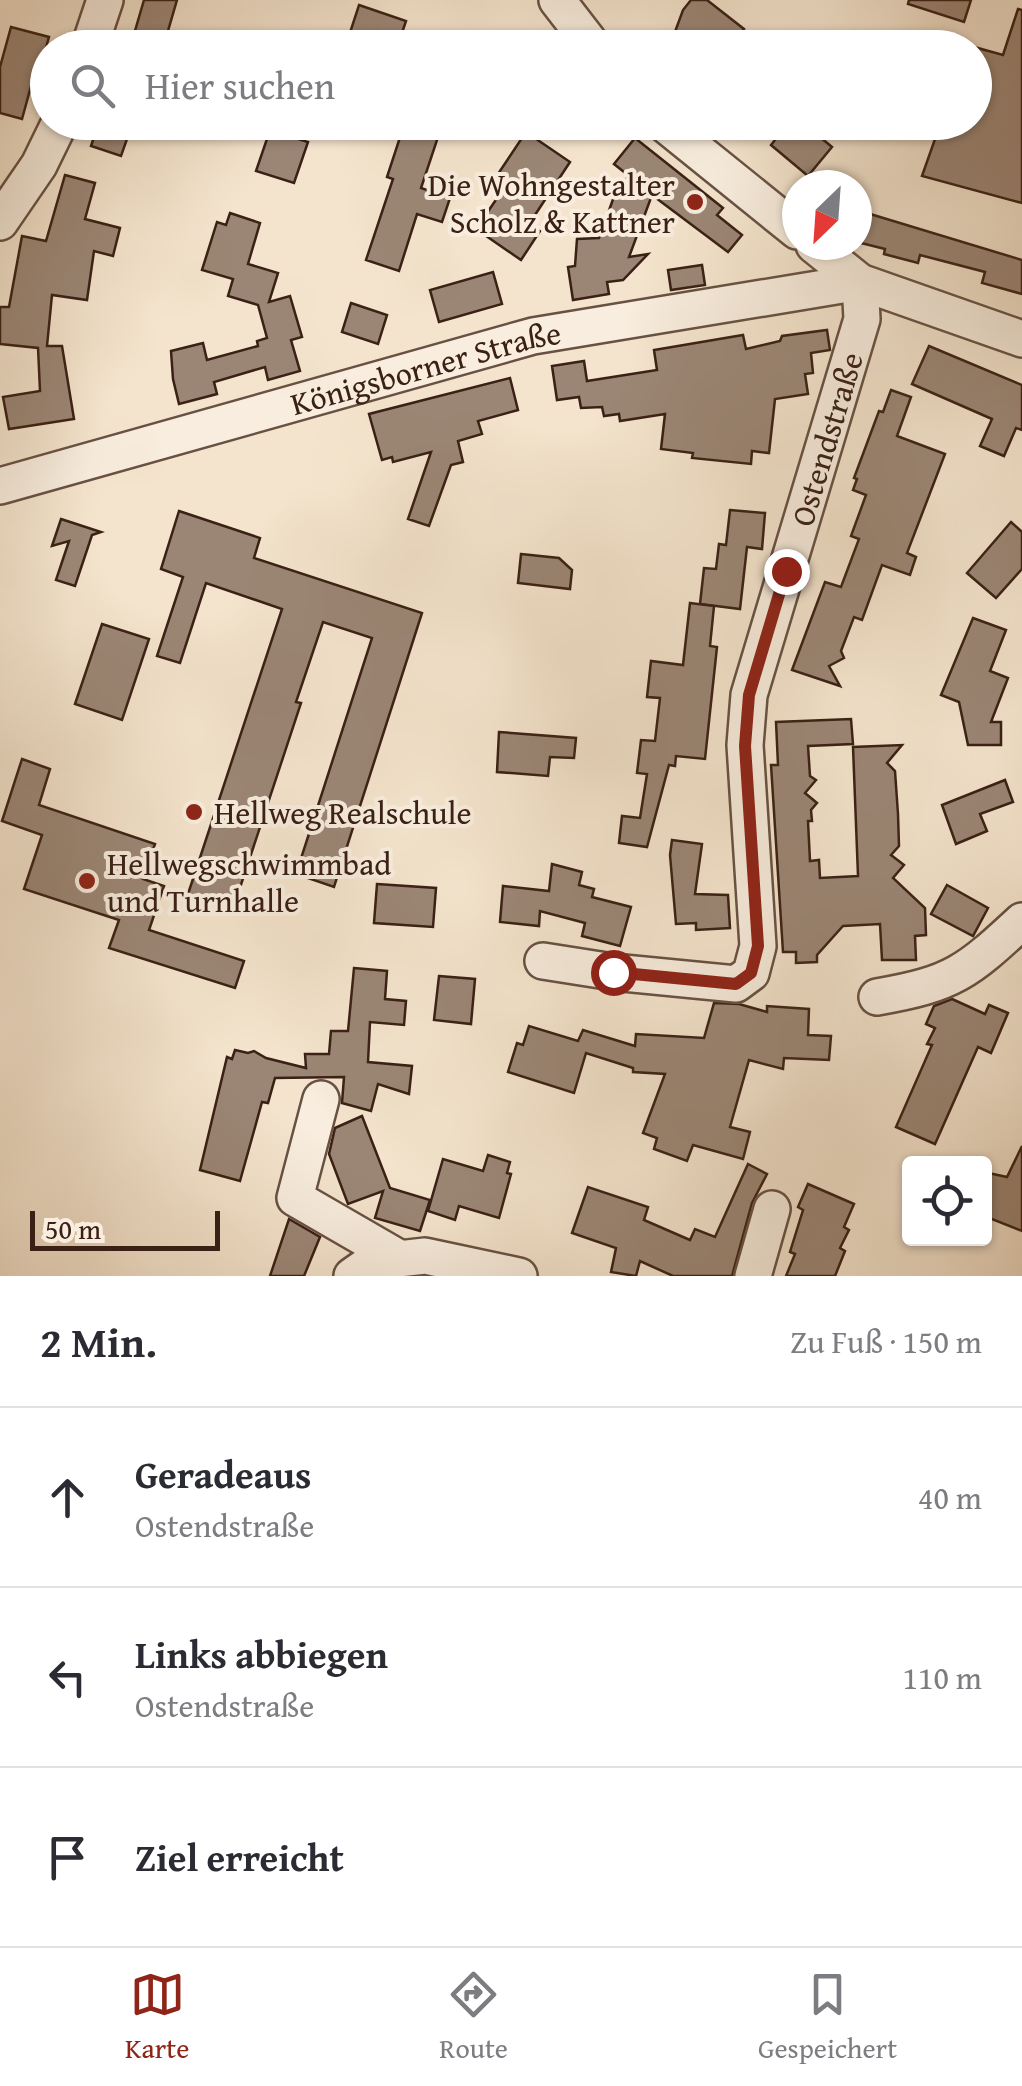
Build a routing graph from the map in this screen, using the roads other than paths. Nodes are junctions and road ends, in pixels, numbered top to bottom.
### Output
1 (105, 0) edge
2 (557, 0) edge
3 (95, 30) edge
4 (580, 30) edge
5 (51, 140) edge
6 (684, 140) edge
7 (782, 219) edge
8 (0, 222) edge
9 (833, 260) edge
10 (860, 282) junction
11 (1022, 339) edge
12 (0, 486) edge
13 (1022, 921) edge
14 (543, 961) dead end
15 (877, 997) dead end
16 (321, 1100) dead end
17 (772, 1209) dead end
18 (397, 1257) junction
19 (352, 1276) edge
20 (519, 1276) edge
21 (752, 1276) edge

1 - 3 street
2 - 4 street
5 - 8 street
6 - 7 street
9 - 10 street
10 - 11 street
10 - 12 street, Königsborner Straße
10 - 14 street, Ostendstraße
13 - 15 street
16 - 18 street
17 - 21 street
18 - 19 street
18 - 20 street

